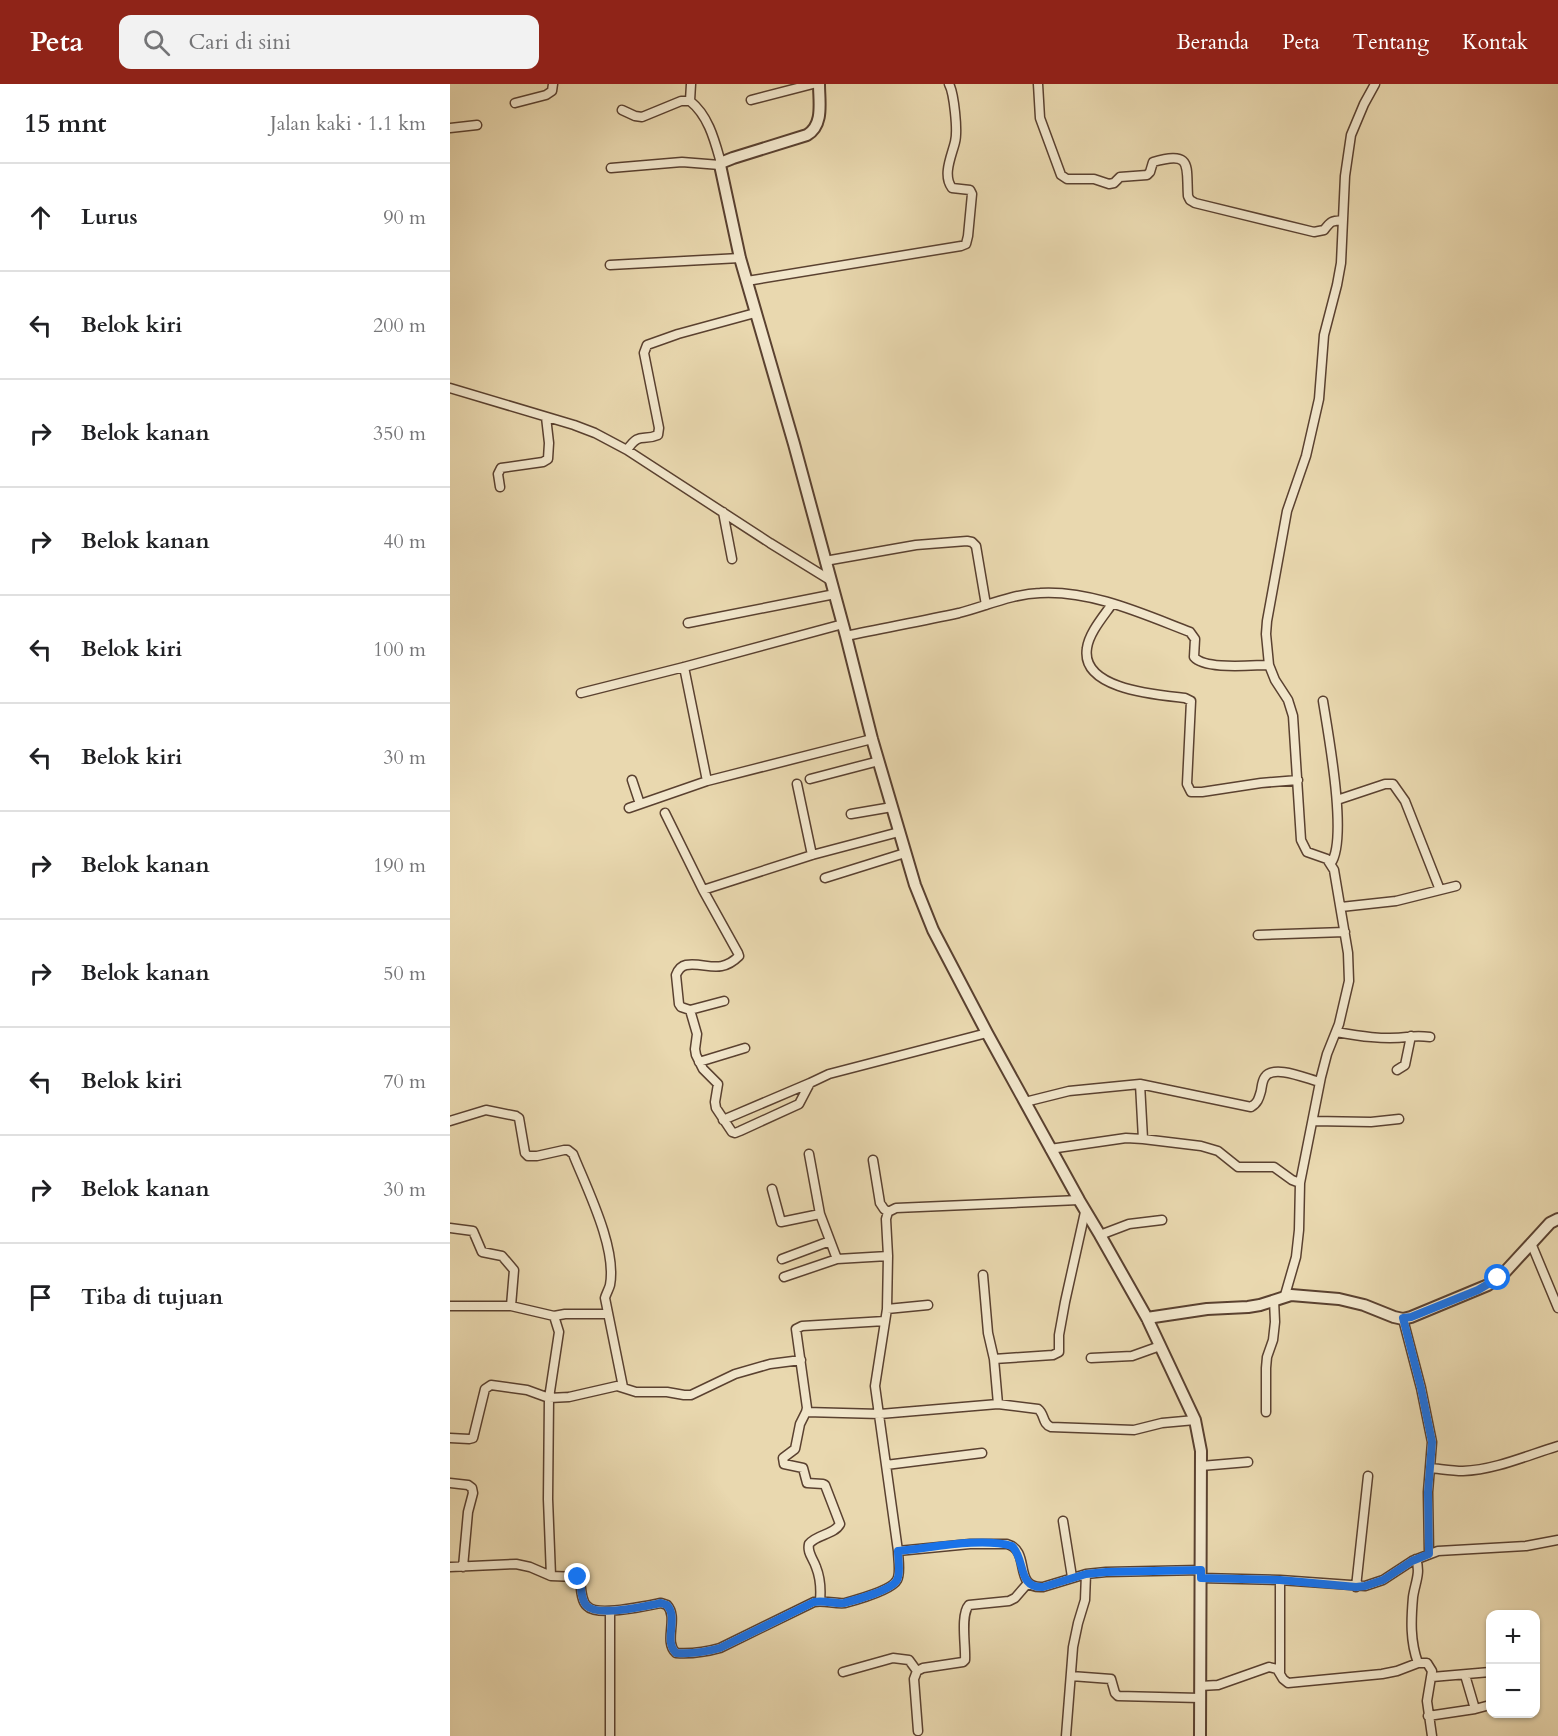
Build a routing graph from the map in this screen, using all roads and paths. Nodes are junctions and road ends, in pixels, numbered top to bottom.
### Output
1 (553, 84) edge
2 (691, 84) edge
3 (813, 84) edge
4 (819, 84) edge
5 (949, 84) edge
6 (1038, 84) edge
7 (1375, 84) edge
8 (691, 100) junction
9 (751, 100) dead end
10 (515, 103) dead end
11 (622, 110) dead end
12 (477, 125) dead end
13 (450, 128) edge
14 (724, 162) junction
15 (611, 168) dead end
16 (1343, 220) junction
17 (740, 258) junction
18 (610, 265) dead end
19 (747, 282) junction
20 (755, 313) junction
21 (450, 388) edge
22 (546, 417) junction
23 (627, 450) junction
24 (500, 487) dead end
25 (723, 512) junction
26 (732, 558) dead end
27 (825, 561) junction
28 (830, 580) junction
29 (834, 594) junction
30 (1112, 604) junction
31 (986, 605) junction
32 (688, 623) dead end
33 (843, 624) junction
34 (852, 635) junction
35 (1269, 665) junction
36 (684, 667) junction
37 (581, 693) dead end
38 (1323, 701) dead end
39 (872, 739) junction
40 (879, 761) junction
41 (810, 779) dead end
42 (632, 780) dead end
43 (1298, 780) junction
44 (707, 782) junction
45 (797, 784) dead end
46 (1337, 800) junction
47 (640, 804) junction
48 (892, 807) junction
49 (629, 808) dead end
50 (665, 813) dead end
51 (851, 814) dead end
52 (899, 832) junction
53 (905, 853) junction
54 (812, 855) junction
55 (1331, 863) junction
56 (825, 878) dead end
57 (1456, 886) dead end
58 (703, 890) junction
59 (1440, 890) junction
60 (1341, 907) junction
61 (1345, 932) junction
62 (1258, 935) dead end
63 (724, 1001) dead end
64 (690, 1010) junction
65 (1336, 1032) junction
66 (987, 1033) junction
67 (1411, 1036) junction
68 (1430, 1037) dead end
69 (746, 1048) dead end
70 (699, 1062) junction
71 (1397, 1070) dead end
72 (1320, 1082) junction
73 (810, 1083) junction
74 (1140, 1084) junction
75 (1025, 1102) junction
76 (1399, 1119) dead end
77 (723, 1120) junction
78 (1313, 1121) junction
79 (450, 1123) edge
80 (1143, 1139) junction
81 (1050, 1149) junction
82 (809, 1154) dead end
83 (873, 1160) dead end
84 (1300, 1183) junction
85 (772, 1189) dead end
86 (1078, 1200) junction
87 (888, 1212) junction
88 (1085, 1212) junction
89 (820, 1214) junction
90 (1558, 1219) edge
91 (1162, 1220) dead end
92 (450, 1228) edge
93 (1100, 1235) junction
94 (830, 1241) junction
95 (1531, 1243) junction
96 (888, 1256) junction
97 (782, 1259) dead end
98 (837, 1259) junction
99 (983, 1275) dead end
100 (784, 1277) dead end
101 (1555, 1292) edge
102 (1285, 1295) junction
103 (1274, 1300) junction
104 (928, 1305) dead end
105 (450, 1306) edge
106 (511, 1306) junction
107 (1558, 1308) edge
108 (887, 1309) junction
109 (608, 1314) junction
110 (554, 1316) junction
111 (1147, 1318) junction
112 (1403, 1318) junction
113 (885, 1321) junction
114 (1160, 1346) junction
115 (1091, 1358) dead end
116 (994, 1359) junction
117 (801, 1360) junction
118 (623, 1387) junction
119 (549, 1398) junction
120 (998, 1404) junction
121 (1266, 1412) dead end
122 (806, 1413) junction
123 (879, 1413) junction
124 (1195, 1420) junction
125 (450, 1438) edge
126 (1558, 1446) edge
127 (982, 1453) dead end
128 (1248, 1462) dead end
129 (886, 1465) junction
130 (1201, 1466) junction
131 (1430, 1468) junction
132 (1368, 1476) dead end
133 (450, 1482) edge
134 (1063, 1521) dead end
135 (1558, 1540) edge
136 (898, 1551) junction
137 (1429, 1554) junction
138 (1416, 1559) junction
139 (450, 1567) edge
140 (463, 1567) junction
141 (1201, 1574) junction
142 (1079, 1575) junction
143 (551, 1576) junction
144 (1280, 1580) junction
145 (1028, 1583) junction
146 (1356, 1587) junction
147 (820, 1601) junction
148 (610, 1611) junction
149 (1418, 1663) junction
150 (917, 1671) junction
151 (843, 1672) dead end
152 (1280, 1673) junction
153 (1486, 1673) edge
154 (1465, 1675) junction
155 (1071, 1676) junction
156 (1432, 1677) junction
157 (1200, 1692) junction
158 (1486, 1706) edge
159 (1475, 1709) junction
160 (1428, 1716) junction
161 (918, 1731) dead end
162 (610, 1736) edge
163 (1066, 1736) edge
164 (1200, 1736) edge
165 (1432, 1736) edge

1 - 10 street
2 - 8 street
3 - 9 street
4 - 14 street
5 - 19 street
6 - 16 street
7 - 16 street
8 - 11 street
8 - 14 street
12 - 13 street
14 - 15 street
14 - 17 street
16 - 35 street
17 - 18 street
17 - 19 street
19 - 20 street
20 - 23 street
20 - 27 street
21 - 22 street
22 - 23 street
22 - 24 street
23 - 25 street
25 - 26 street
25 - 28 street
27 - 28 street
27 - 31 street
28 - 29 street
29 - 32 street
29 - 33 street
30 - 31 street
30 - 35 street
30 - 43 street
31 - 34 street
33 - 34 street
33 - 36 street
34 - 39 street
35 - 43 street
36 - 37 street
36 - 44 street
38 - 46 street
39 - 40 street
39 - 44 street
40 - 41 street
40 - 48 street
42 - 47 street
43 - 55 street
44 - 47 street
45 - 54 street
46 - 55 street
46 - 59 street
47 - 49 street
48 - 51 street
48 - 52 street
50 - 58 street
52 - 53 street
52 - 54 street
53 - 56 street
53 - 66 street
54 - 58 street
55 - 60 street
57 - 59 street
58 - 64 street
59 - 60 street
60 - 61 street
61 - 62 street
61 - 65 street
63 - 64 street
64 - 70 street
65 - 67 street
65 - 72 street
66 - 73 street
66 - 75 street
67 - 68 street
67 - 71 street
69 - 70 street
70 - 77 street
72 - 74 street
72 - 78 street
73 - 77 street
73 - 77 street
74 - 75 street
74 - 80 street
75 - 81 street
76 - 78 street
78 - 84 street
79 - 109 street
80 - 81 street
80 - 84 street
81 - 86 street
82 - 89 street
83 - 87 street
84 - 102 street
85 - 89 street
86 - 87 street
86 - 88 street
87 - 96 street
88 - 93 street
88 - 116 street
89 - 94 street
90 - 95 street
91 - 93 street
92 - 106 street
93 - 111 street
94 - 97 street
94 - 98 street
95 - 101 street
95 - 112 street
96 - 98 street
96 - 108 street
98 - 100 street
99 - 116 street
101 - 107 street
102 - 103 street
102 - 112 street
103 - 111 street
103 - 121 street
104 - 108 street
105 - 106 street
106 - 110 street
108 - 113 street
109 - 110 street
109 - 118 street
110 - 119 street
111 - 114 street
112 - 131 street
113 - 117 street
113 - 123 street
114 - 115 street
114 - 124 street
116 - 120 street
117 - 118 street
117 - 122 street
118 - 119 street
119 - 125 street
119 - 143 street
120 - 123 street
120 - 124 street
122 - 123 street
122 - 147 street
123 - 129 street
124 - 130 street
126 - 131 street
127 - 129 street
128 - 130 street
129 - 136 street
130 - 141 street
131 - 137 street
132 - 146 street
133 - 140 street
134 - 142 street
135 - 137 street
136 - 145 street
136 - 147 street
137 - 138 street
138 - 146 street
138 - 149 street
139 - 140 street
140 - 143 street
141 - 142 street
141 - 144 street
141 - 157 street
142 - 145 street
142 - 155 street
143 - 148 street
144 - 146 street
144 - 152 street
145 - 150 street
147 - 148 street
148 - 162 street
149 - 152 street
149 - 156 street
150 - 151 street
150 - 161 street
152 - 157 street
153 - 154 street
154 - 156 street
154 - 159 street
155 - 157 street
155 - 163 street
156 - 160 street
157 - 164 street
158 - 159 street
159 - 160 street
160 - 165 street

